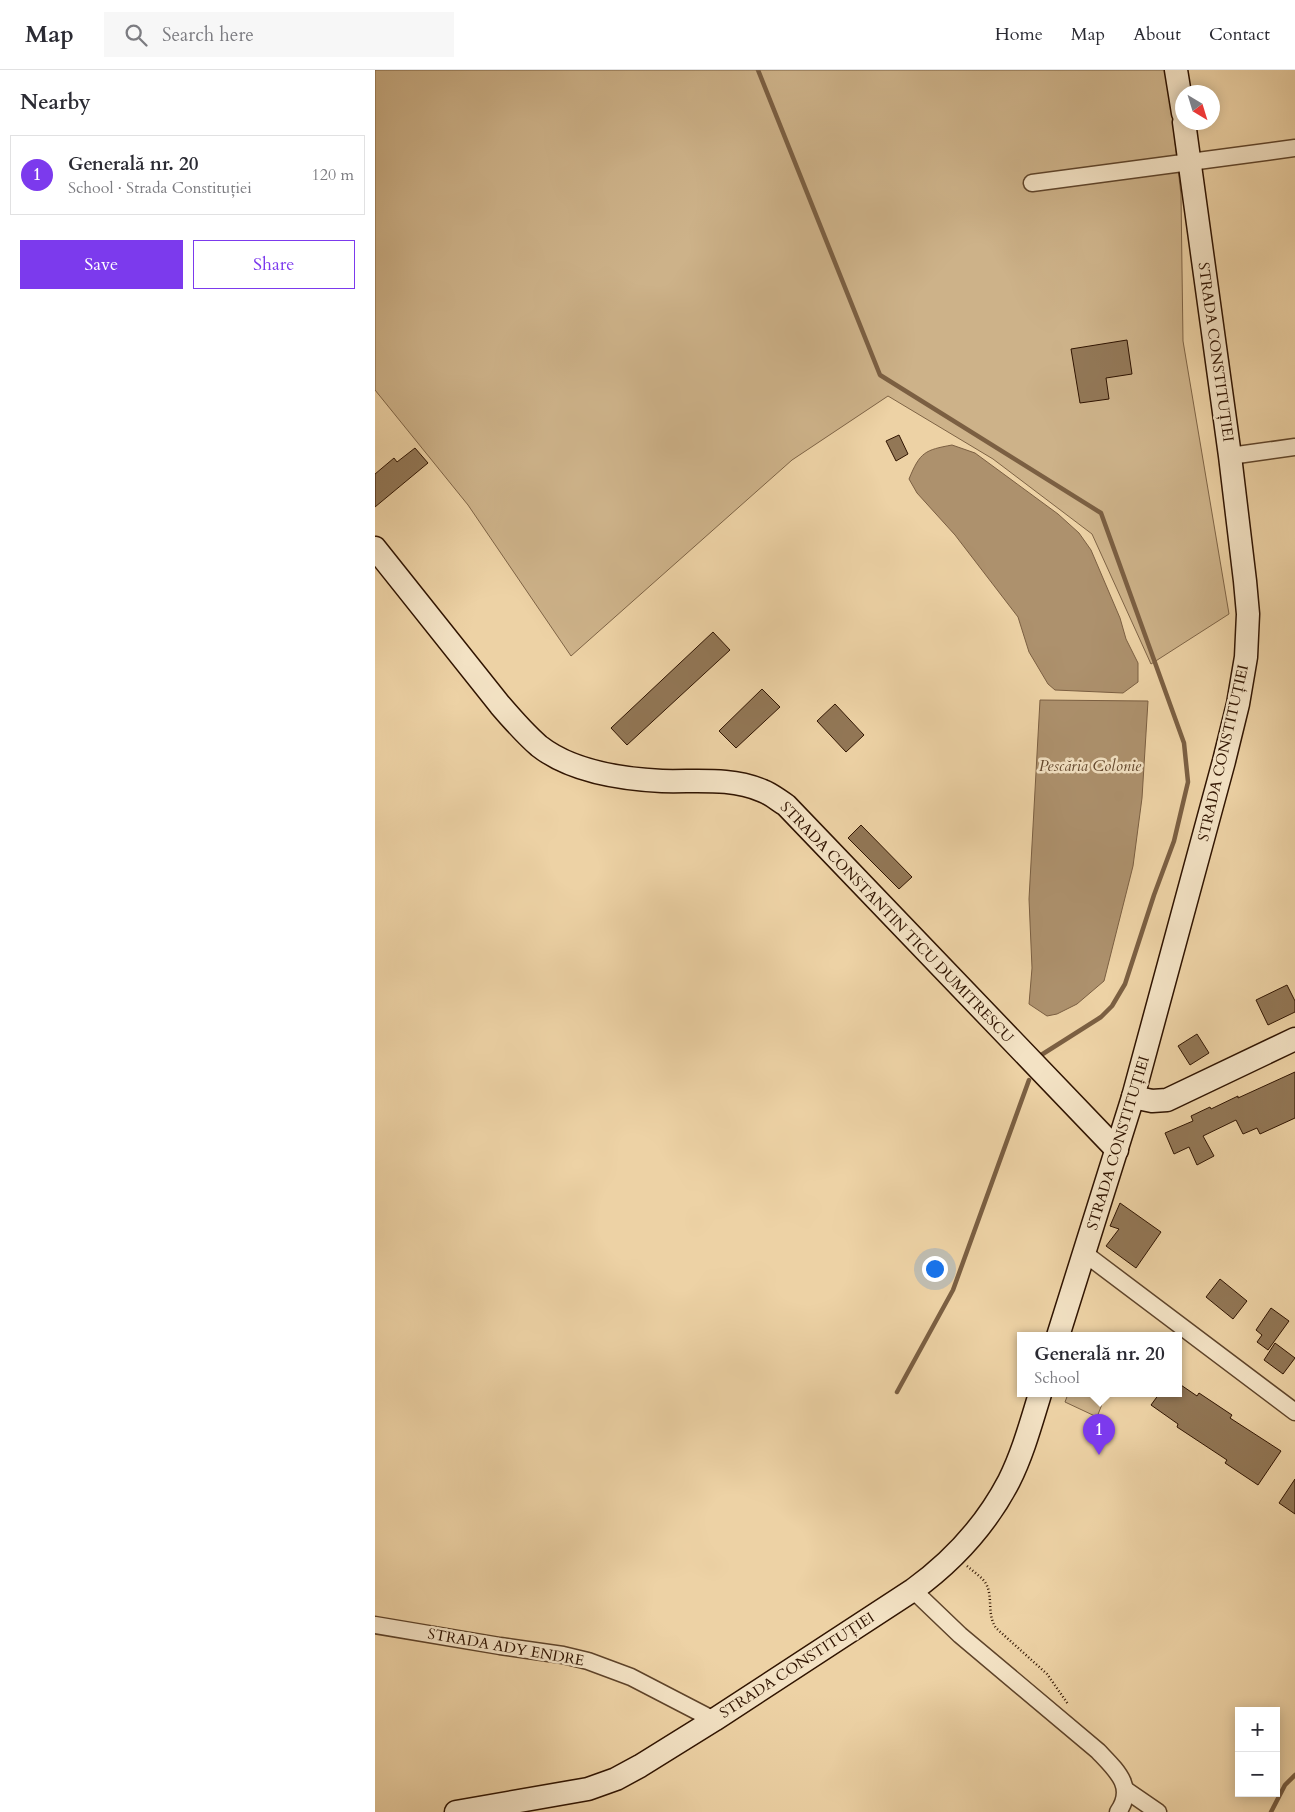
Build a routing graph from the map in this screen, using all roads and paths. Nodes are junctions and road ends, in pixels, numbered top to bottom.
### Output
1 (1176, 70) edge
2 (1178, 85) edge
3 (1185, 130) edge
4 (1295, 148) edge
5 (1189, 161) junction
6 (1032, 183) dead end
7 (1295, 447) edge
8 (1230, 456) junction
9 (375, 548) edge
10 (1295, 1039) edge
11 (1133, 1097) junction
12 (1117, 1150) junction
13 (1084, 1253) junction
14 (1059, 1332) edge
15 (1039, 1397) edge
16 (1295, 1412) edge
17 (955, 1555) junction
18 (913, 1590) junction
19 (375, 1625) edge
20 (714, 1720) junction
21 (1075, 1732) junction
22 (1126, 1790) junction
23 (456, 1812) edge
24 (1118, 1812) edge
25 (1158, 1812) edge

1 - 2 street
3 - 5 street, STRADA CONSTITUȚIEI
4 - 5 street
5 - 6 street
5 - 8 street, STRADA CONSTITUȚIEI
7 - 8 street
8 - 11 street, STRADA CONSTITUȚIEI
9 - 12 street, STRADA CONSTANTIN TICU DUMITRESCU
10 - 11 street
11 - 12 street, STRADA CONSTITUȚIEI
12 - 13 street, STRADA CONSTITUȚIEI
13 - 14 street, STRADA CONSTITUȚIEI
13 - 16 street
15 - 17 street, STRADA CONSTITUȚIEI
17 - 18 street, STRADA CONSTITUȚIEI
17 - 21 path
18 - 20 street, STRADA CONSTITUȚIEI
18 - 21 street
19 - 20 street, STRADA ADY ENDRE
20 - 23 street, STRADA CONSTITUȚIEI
21 - 22 street
22 - 24 street
22 - 25 street

